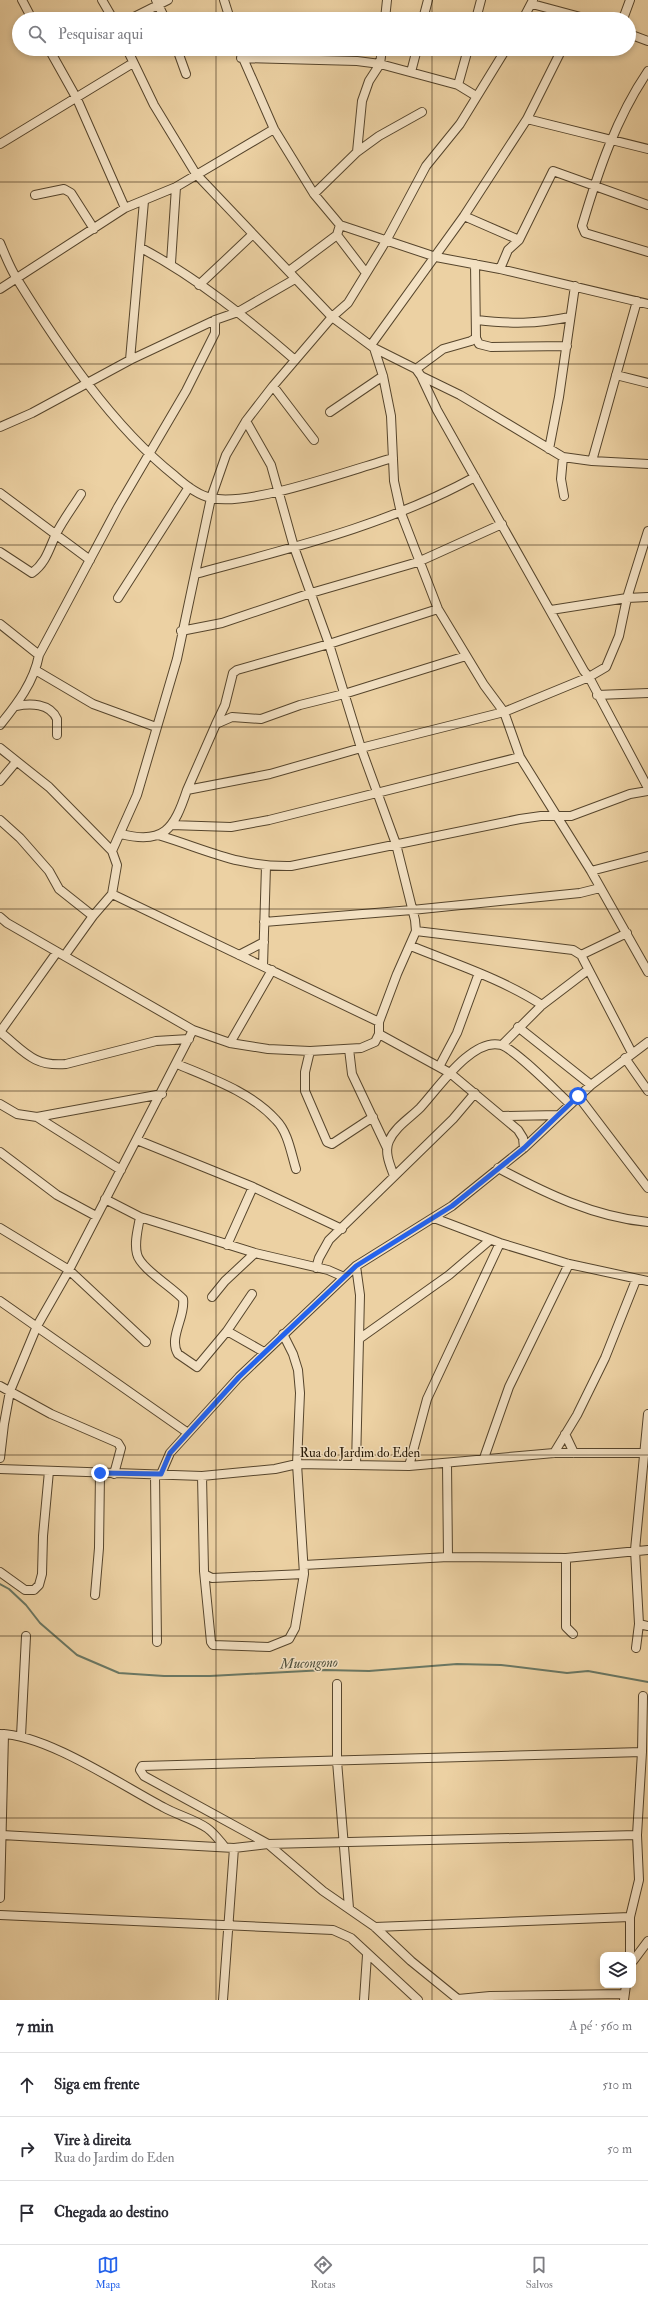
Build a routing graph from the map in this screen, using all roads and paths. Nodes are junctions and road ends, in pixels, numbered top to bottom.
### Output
1 (22, 0) edge
2 (102, 0) edge
3 (168, 0) edge
4 (224, 0) edge
5 (387, 0) edge
6 (428, 0) edge
7 (481, 0) edge
8 (630, 0) edge
9 (532, 2) edge
10 (157, 3) edge
11 (28, 12) edge
12 (109, 12) edge
13 (142, 12) edge
14 (162, 12) edge
15 (228, 12) edge
16 (386, 12) edge
17 (425, 12) edge
18 (478, 12) edge
19 (527, 12) edge
20 (561, 12) edge
21 (626, 12) edge
22 (636, 37) edge
23 (648, 41) edge
24 (53, 56) edge
25 (130, 56) edge
26 (180, 56) edge
27 (381, 56) edge
28 (415, 56) edge
29 (466, 56) edge
30 (502, 56) edge
31 (558, 56) edge
32 (241, 58) joint
33 (133, 63) junction
34 (380, 64) junction
35 (648, 71) edge
36 (411, 72) junction
37 (186, 74) dead end
38 (458, 85) junction
39 (476, 96) junction
40 (77, 99) junction
41 (422, 112) dead end
42 (527, 118) junction
43 (274, 129) junction
44 (612, 141) junction
45 (0, 144) edge
46 (648, 149) edge
47 (357, 152) junction
48 (196, 174) junction
49 (594, 185) junction
50 (176, 187) junction
51 (314, 194) junction
52 (35, 195) dead end
53 (144, 201) junction
54 (648, 205) edge
55 (126, 208) junction
56 (464, 216) junction
57 (340, 225) junction
58 (94, 229) junction
59 (253, 234) junction
60 (337, 235) junction
61 (519, 240) junction
62 (386, 241) junction
63 (0, 244) edge
64 (141, 248) junction
65 (648, 252) edge
66 (436, 257) junction
67 (171, 264) junction
68 (474, 264) junction
69 (500, 269) junction
70 (289, 271) junction
71 (366, 273) junction
72 (16, 278) junction
73 (295, 279) junction
74 (199, 285) junction
75 (575, 286) junction
76 (0, 289) edge
77 (637, 301) junction
78 (648, 304) edge
79 (238, 312) junction
80 (570, 316) junction
81 (332, 317) junction
82 (215, 320) junction
83 (477, 320) junction
84 (476, 338) junction
85 (373, 346) junction
86 (567, 346) junction
87 (130, 360) junction
88 (295, 360) junction
89 (419, 372) junction
90 (616, 375) junction
91 (383, 376) junction
92 (87, 383) junction
93 (648, 383) edge
94 (273, 386) junction
95 (330, 412) dead end
96 (246, 421) junction
97 (0, 427) edge
98 (314, 440) dead end
99 (549, 449) junction
100 (149, 455) junction
101 (563, 457) junction
102 (393, 458) junction
103 (592, 461) junction
104 (648, 464) edge
105 (475, 477) junction
106 (188, 487) junction
107 (278, 491) junction
108 (0, 493) edge
109 (81, 494) dead end
110 (564, 496) dead end
111 (211, 498) junction
112 (401, 513) junction
113 (502, 524) junction
114 (648, 531) edge
115 (56, 534) junction
116 (294, 547) junction
117 (0, 552) edge
118 (90, 560) junction
119 (418, 562) junction
120 (195, 574) junction
121 (311, 593) junction
122 (648, 597) edge
123 (118, 598) dead end
124 (627, 598) junction
125 (438, 610) junction
126 (551, 610) junction
127 (0, 624) edge
128 (181, 631) junction
129 (329, 644) junction
130 (39, 655) junction
131 (466, 656) junction
132 (36, 670) junction
133 (589, 677) junction
134 (25, 690) junction
135 (648, 693) edge
136 (344, 694) junction
137 (597, 695) junction
138 (36, 704) junction
139 (16, 706) junction
140 (504, 712) junction
141 (216, 724) junction
142 (0, 725) edge
143 (156, 727) junction
144 (56, 735) dead end
145 (0, 748) edge
146 (361, 748) junction
147 (520, 757) junction
148 (16, 762) junction
149 (0, 781) edge
150 (648, 788) edge
151 (187, 790) junction
152 (648, 791) edge
153 (378, 793) junction
154 (557, 817) junction
155 (0, 820) edge
156 (171, 825) junction
157 (121, 834) junction
158 (158, 835) junction
159 (396, 844) junction
160 (112, 851) junction
161 (648, 856) edge
162 (266, 866) junction
163 (591, 871) junction
164 (600, 888) junction
165 (112, 894) junction
166 (412, 910) junction
167 (93, 916) junction
168 (0, 917) edge
169 (264, 922) junction
170 (416, 931) junction
171 (627, 933) junction
172 (264, 942) junction
173 (411, 946) junction
174 (61, 954) junction
175 (239, 955) junction
176 (581, 955) junction
177 (263, 966) junction
178 (272, 970) junction
179 (588, 970) junction
180 (648, 972) edge
181 (480, 973) junction
182 (542, 1005) junction
183 (379, 1022) junction
184 (1, 1028) edge
185 (518, 1028) junction
186 (193, 1030) junction
187 (379, 1034) junction
188 (189, 1039) junction
189 (648, 1042) edge
190 (230, 1043) junction
191 (502, 1045) junction
192 (349, 1049) junction
193 (310, 1051) junction
194 (629, 1055) junction
195 (177, 1064) junction
196 (439, 1067) junction
197 (450, 1073) junction
198 (591, 1085) junction
199 (648, 1091) edge
200 (475, 1093) junction
201 (162, 1094) junction
202 (578, 1096) junction
203 (0, 1104) edge
204 (570, 1104) junction
205 (559, 1115) junction
206 (502, 1116) junction
207 (36, 1117) junction
208 (372, 1117) junction
209 (137, 1140) junction
210 (387, 1148) junction
211 (524, 1148) junction
212 (0, 1152) edge
213 (498, 1168) junction
214 (296, 1169) dead end
215 (121, 1170) junction
216 (394, 1176) junction
217 (253, 1187) junction
218 (648, 1188) edge
219 (105, 1199) junction
220 (96, 1216) junction
221 (140, 1217) junction
222 (434, 1218) junction
223 (648, 1222) edge
224 (0, 1228) edge
225 (342, 1229) junction
226 (490, 1240) junction
227 (500, 1243) junction
228 (227, 1244) junction
229 (255, 1253) junction
230 (569, 1264) junction
231 (356, 1266) junction
232 (316, 1268) junction
233 (69, 1270) junction
234 (344, 1277) junction
235 (636, 1280) junction
236 (648, 1282) edge
237 (252, 1294) dead end
238 (212, 1297) dead end
239 (0, 1301) edge
240 (36, 1326) junction
241 (227, 1331) junction
242 (283, 1334) junction
243 (359, 1339) junction
244 (146, 1342) dead end
245 (264, 1352) junction
246 (0, 1386) edge
247 (10, 1391) junction
248 (648, 1414) edge
249 (188, 1433) junction
250 (565, 1434) junction
251 (554, 1453) junction
252 (574, 1453) junction
253 (647, 1453) edge
254 (0, 1458) edge
255 (484, 1458) junction
256 (297, 1464) junction
257 (447, 1464) junction
258 (356, 1465) junction
259 (409, 1466) junction
260 (0, 1469) edge
261 (49, 1471) junction
262 (100, 1473) junction
263 (114, 1474) junction
264 (158, 1475) junction
265 (202, 1476) junction
266 (635, 1550) junction
267 (648, 1550) edge
268 (448, 1557) junction
269 (566, 1558) junction
270 (304, 1570) junction
271 (0, 1572) edge
272 (206, 1575) junction
273 (95, 1595) dead end
274 (639, 1624) junction
275 (648, 1626) edge
276 (574, 1634) dead end
277 (26, 1636) dead end
278 (157, 1642) dead end
279 (636, 1648) dead end
280 (337, 1684) dead end
281 (643, 1696) dead end
282 (2, 1734) edge
283 (21, 1736) junction
284 (642, 1752) junction
285 (337, 1761) junction
286 (2, 1835) junction
287 (637, 1835) junction
288 (268, 1844) junction
289 (344, 1844) junction
290 (224, 1846) junction
291 (234, 1848) junction
292 (0, 1898) edge
293 (349, 1908) junction
294 (0, 1915) edge
295 (630, 1918) junction
296 (230, 1926) junction
297 (375, 1927) junction
298 (648, 1941) edge
299 (630, 1952) edge
300 (366, 1954) junction
301 (636, 1957) edge
302 (624, 1997) edge
303 (489, 1998) edge
304 (223, 2000) edge
305 (364, 2000) edge
306 (418, 2000) edge
307 (458, 2000) edge

1 - 11 street
2 - 12 street
3 - 10 street
4 - 15 street
5 - 16 street
6 - 17 street
7 - 18 street
8 - 21 street
9 - 19 street
9 - 20 street
10 - 13 street
10 - 14 street
22 - 23 street
24 - 40 street
25 - 33 street
26 - 37 street
27 - 34 street
28 - 36 street
29 - 38 street
30 - 39 street
31 - 42 street
32 - 34 street
32 - 43 street
33 - 40 street
33 - 48 street
34 - 36 street
34 - 47 street
35 - 44 street
36 - 38 street
38 - 39 street
39 - 62 street
40 - 45 street
40 - 55 street
41 - 47 street
42 - 44 street
42 - 56 street
43 - 48 street
43 - 51 street
44 - 46 street
44 - 49 street
47 - 51 street
48 - 50 street
48 - 59 street
49 - 54 street
49 - 61 street
49 - 65 street
50 - 53 street
50 - 67 street
51 - 57 street
52 - 58 street
53 - 55 street
53 - 64 street
55 - 58 street
56 - 61 street
56 - 66 street
57 - 60 street
57 - 62 street
58 - 72 street
59 - 70 street
59 - 74 street
60 - 70 street
60 - 71 street
61 - 69 street
62 - 66 street
62 - 71 street
63 - 72 street
64 - 67 street
64 - 87 street
66 - 68 street
66 - 85 street
67 - 74 street
68 - 69 street
68 - 83 street
69 - 75 street
70 - 73 street
71 - 81 street
72 - 76 street
72 - 92 street
73 - 79 street
73 - 81 street
74 - 79 street
75 - 77 street
75 - 80 street
77 - 78 street
77 - 90 street
79 - 82 street
79 - 88 street
80 - 83 street
80 - 86 street
81 - 85 street
81 - 88 street
82 - 87 street
82 - 100 street
83 - 84 street
84 - 86 street
84 - 89 street
85 - 89 street
85 - 91 street
86 - 99 street
87 - 92 street
88 - 94 street
89 - 99 street
89 - 105 street
90 - 93 street
90 - 103 street
91 - 95 street
91 - 102 street
92 - 97 street
92 - 100 street
94 - 96 street
94 - 98 street
96 - 107 street
96 - 111 street
99 - 101 street
100 - 106 street
100 - 118 street
101 - 103 street
101 - 110 street
102 - 107 street
102 - 112 street
103 - 104 street
105 - 112 street
105 - 113 street
106 - 111 street
106 - 123 street
107 - 111 street
107 - 116 street
108 - 115 street
109 - 115 street
111 - 120 street
112 - 116 street
112 - 119 street
113 - 119 street
113 - 126 street
114 - 124 street
115 - 117 street
115 - 118 street
116 - 120 street
116 - 121 street
118 - 130 street
119 - 121 street
119 - 125 street
120 - 128 street
121 - 128 street
121 - 129 street
122 - 124 street
124 - 126 street
124 - 133 street
125 - 129 street
125 - 131 street
126 - 133 street
127 - 130 street
128 - 143 street
129 - 136 street
129 - 141 street
130 - 132 street
131 - 136 street
131 - 140 street
132 - 134 street
132 - 143 street
133 - 137 street
133 - 140 street
134 - 138 street
134 - 139 street
135 - 137 street
136 - 141 street
136 - 146 street
137 - 150 street
138 - 139 street
138 - 144 street
139 - 142 street
140 - 146 street
140 - 147 street
141 - 151 street
143 - 157 street
145 - 148 street
146 - 151 street
146 - 153 street
147 - 153 street
147 - 154 street
148 - 149 street
148 - 160 street
151 - 156 street
152 - 154 street
153 - 156 street
153 - 159 street
154 - 159 street
154 - 163 street
155 - 167 street
156 - 158 street
157 - 158 street
157 - 160 street
158 - 162 street
159 - 162 street
159 - 166 street
160 - 165 street
161 - 163 street
162 - 169 street
163 - 164 street
164 - 166 street
164 - 171 street
165 - 167 street
165 - 175 street
166 - 169 street
166 - 170 street
167 - 174 street
168 - 174 street
169 - 172 street
170 - 173 street
170 - 176 street
171 - 176 street
171 - 180 street
172 - 175 street
172 - 177 street
173 - 181 street
173 - 183 street
174 - 184 street
174 - 186 street
175 - 177 street
176 - 179 street
177 - 178 street
178 - 183 street
178 - 190 street
179 - 182 street
179 - 194 street
181 - 182 street
181 - 196 street
182 - 185 street
183 - 187 street
184 - 188 street
185 - 191 street
185 - 198 street
186 - 188 street
186 - 190 street
187 - 192 street
187 - 196 street
188 - 195 street
189 - 194 street
190 - 193 street
191 - 197 street
191 - 204 street
192 - 193 street
192 - 208 street
193 - 208 street
194 - 198 street
194 - 199 street
195 - 201 street
195 - 214 street
196 - 197 street
197 - 200 street
197 - 210 street
198 - 202 street
200 - 206 street
200 - 216 street
201 - 207 street
201 - 209 street
202 - 204 street
202 - 218 street
203 - 207 street
204 - 205 street
205 - 206 street
205 - 211 street
206 - 211 street
207 - 215 street
208 - 210 street
209 - 215 street
209 - 217 street
210 - 216 street
211 - 213 street
212 - 220 street
213 - 222 street
213 - 223 street
215 - 219 street
216 - 225 street
217 - 225 street
217 - 228 street
219 - 220 street
219 - 221 street
220 - 233 street
221 - 228 street
221 - 241 street
222 - 226 street
222 - 231 street
224 - 233 street
225 - 232 street
226 - 227 street
226 - 243 street
227 - 230 street
227 - 259 street
228 - 229 street
229 - 232 street
229 - 238 street
230 - 235 street
230 - 255 street
231 - 234 street
231 - 243 street
232 - 234 street
233 - 240 street
233 - 244 street
234 - 242 street
235 - 236 street
235 - 250 street
237 - 241 street
239 - 240 street
240 - 247 street
240 - 249 street
241 - 245 street
242 - 245 street
242 - 256 street
243 - 258 street
245 - 249 street
246 - 247 street
247 - 254 street
247 - 263 street
248 - 253 street
249 - 264 street
250 - 251 street
250 - 252 street
251 - 252 street, Rua do Jardim do Eden
251 - 255 street, Rua do Jardim do Eden
252 - 253 street, Rua do Jardim do Eden
253 - 266 street
255 - 257 street, Rua do Jardim do Eden
256 - 258 street, Rua do Jardim do Eden
256 - 265 street, Rua do Jardim do Eden
256 - 270 street
257 - 259 street, Rua do Jardim do Eden
257 - 268 street
258 - 259 street, Rua do Jardim do Eden
260 - 261 street, Rua do Jardim do Eden
261 - 262 street, Rua do Jardim do Eden
261 - 271 street
262 - 263 street, Rua do Jardim do Eden
262 - 273 street
263 - 264 street, Rua do Jardim do Eden
264 - 265 street, Rua do Jardim do Eden
264 - 278 street
265 - 272 street
266 - 267 street
266 - 269 street
266 - 274 street
268 - 269 street
268 - 270 street
269 - 276 street
270 - 272 street
270 - 272 street
274 - 275 street
274 - 279 street
277 - 283 street
280 - 285 street
281 - 284 street
282 - 283 street
282 - 286 street
283 - 290 street
284 - 285 street
284 - 287 street
285 - 288 street
285 - 289 street
286 - 290 street
286 - 292 street
287 - 289 street
287 - 295 street
288 - 289 street
288 - 291 street
288 - 293 street
289 - 293 street
290 - 291 street
291 - 296 street
293 - 297 street
294 - 296 street
295 - 297 street
295 - 299 street
296 - 300 street
296 - 304 street
297 - 307 street
298 - 301 street
300 - 305 street
300 - 306 street
302 - 303 street
303 - 307 street

